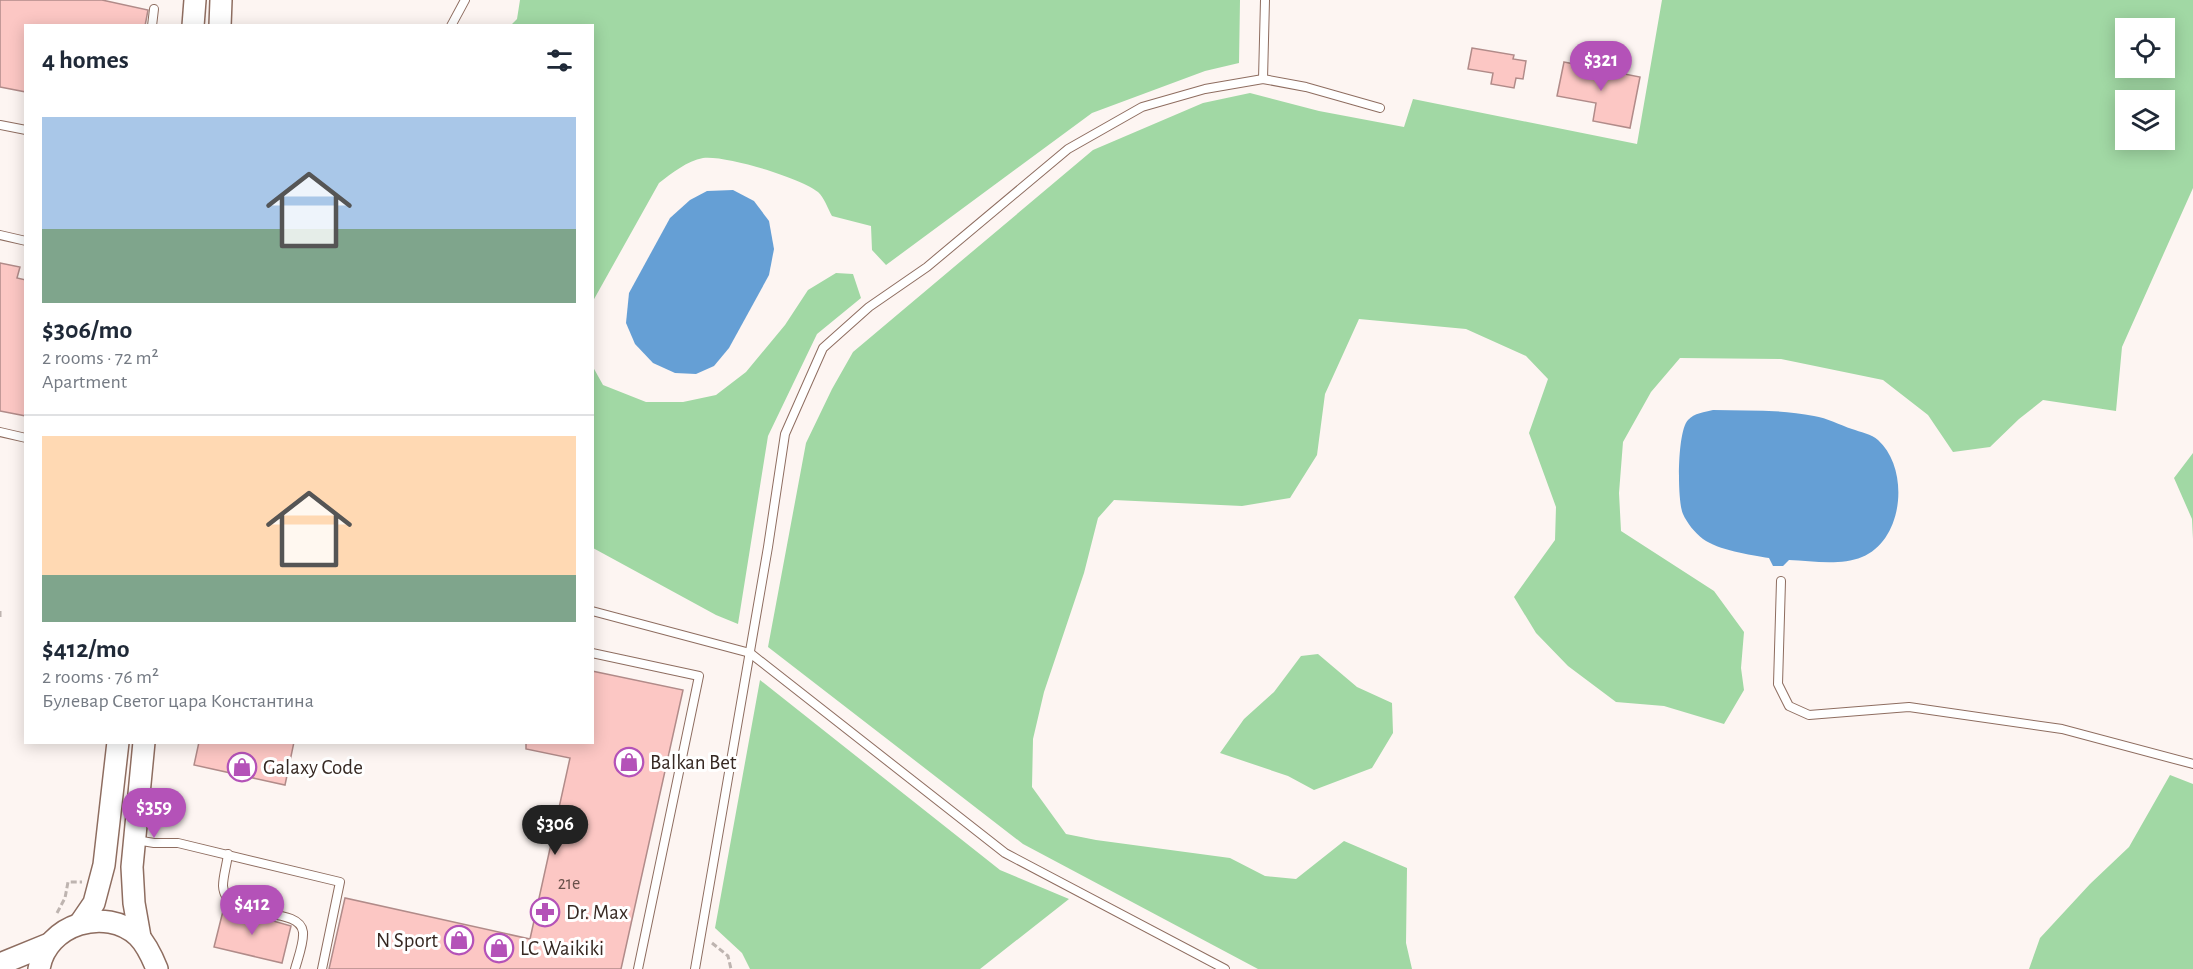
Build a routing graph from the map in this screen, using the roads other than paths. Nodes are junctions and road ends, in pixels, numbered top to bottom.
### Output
1 (195, 0) edge
2 (221, 0) edge
3 (465, 0) edge
4 (1265, 0) edge
5 (154, 9) dead end
6 (152, 24) edge
7 (194, 24) edge
8 (220, 24) edge
9 (452, 24) edge
10 (1263, 79) junction
11 (1380, 108) dead end
12 (0, 125) edge
13 (24, 130) edge
14 (0, 236) edge
15 (24, 241) edge
16 (0, 432) edge
17 (24, 438) edge
18 (1781, 582) dead end
19 (594, 612) edge
20 (594, 653) edge
21 (750, 653) junction
22 (118, 744) edge
23 (144, 744) edge
24 (2193, 764) edge
25 (134, 839) junction
26 (228, 854) junction
27 (81, 922) junction
28 (140, 937) junction
29 (49, 944) junction
30 (0, 964) edge
31 (39, 969) edge
32 (157, 969) edge
33 (295, 969) edge
34 (322, 969) edge
35 (638, 969) edge
36 (695, 969) edge
37 (1225, 969) edge

1 - 7 main road
2 - 8 main road
3 - 9 lane
4 - 10 lane
5 - 6 lane
10 - 11 lane
10 - 21 lane
12 - 13 lane
14 - 15 lane
16 - 17 lane
18 - 24 lane
19 - 21 lane
20 - 35 lane
21 - 36 lane
21 - 37 lane
22 - 27 main road
23 - 25 main road
25 - 26 lane
25 - 28 main road
26 - 33 lane
26 - 34 lane
27 - 28 main road
27 - 29 main road
28 - 32 main road
29 - 30 main road
29 - 31 main road

